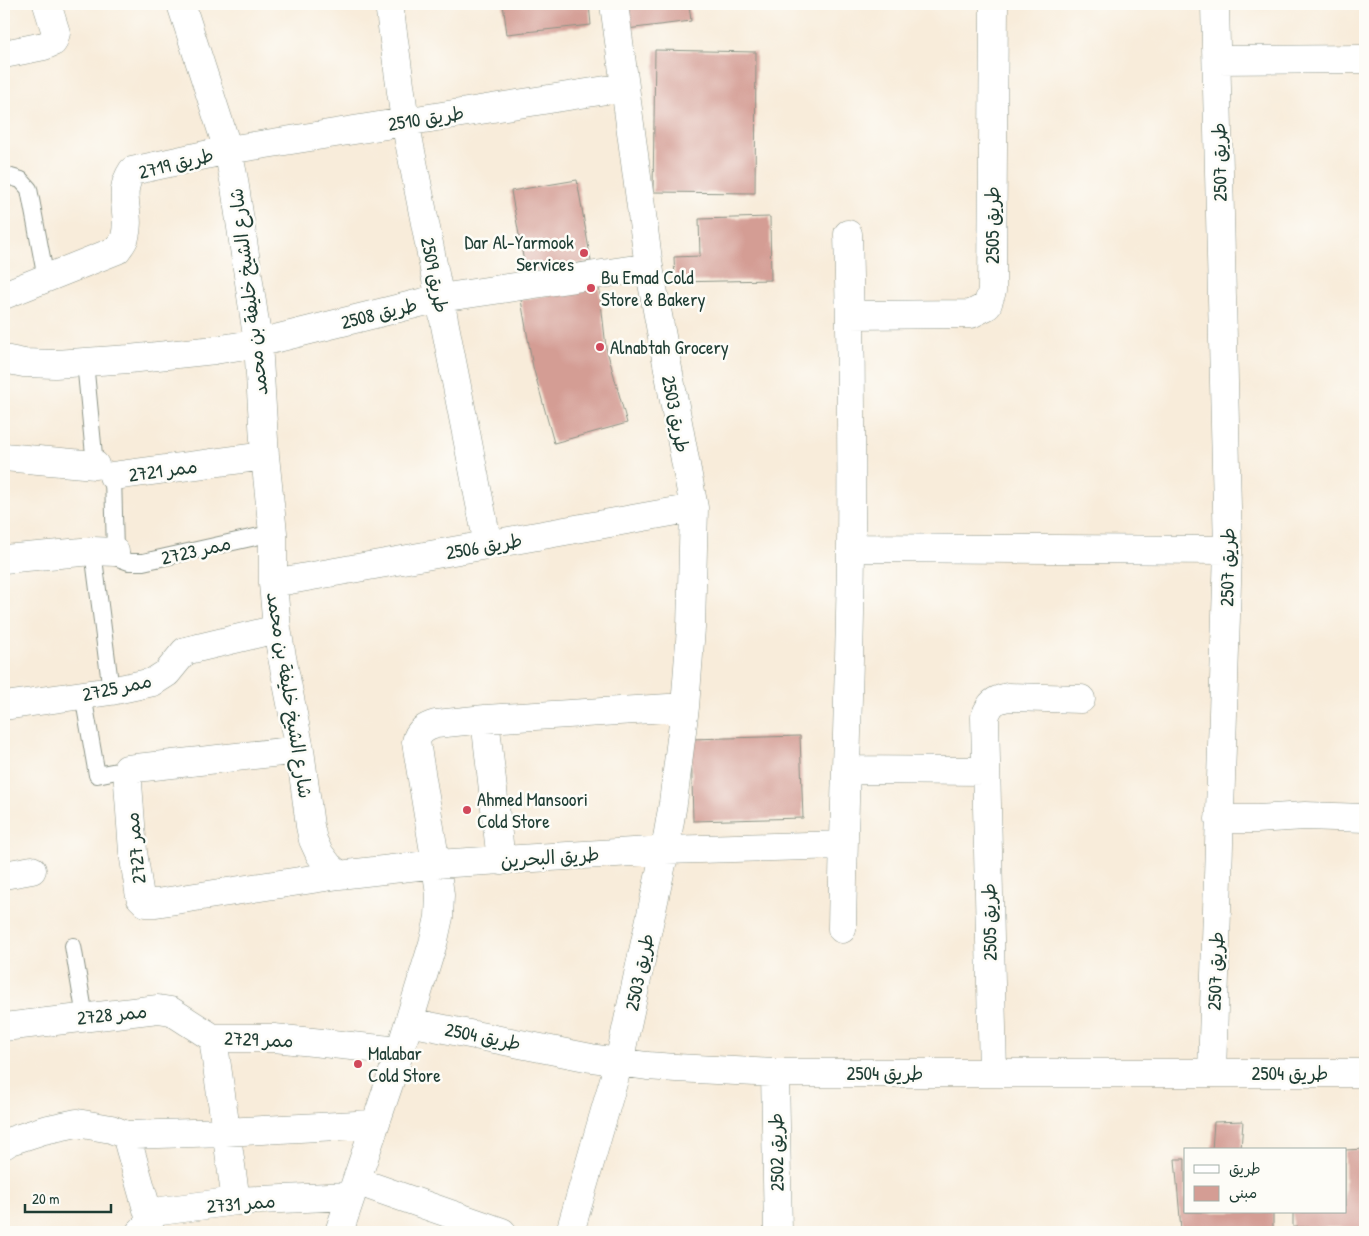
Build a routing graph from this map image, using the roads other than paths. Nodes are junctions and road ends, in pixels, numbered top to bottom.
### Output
1 (47, 4) edge
2 (181, 4) edge
3 (389, 4) edge
4 (614, 4) edge
5 (994, 4) edge
6 (1215, 4) edge
7 (4, 54) edge
8 (1365, 59) edge
9 (1217, 60) junction
10 (625, 87) junction
11 (406, 121) junction
12 (228, 150) junction
13 (4, 175) edge
14 (848, 234) dead end
15 (649, 267) junction
16 (46, 279) junction
17 (4, 295) edge
18 (440, 298) junction
19 (850, 315) junction
20 (258, 343) junction
21 (4, 359) edge
22 (85, 362) junction
23 (265, 456) junction
24 (4, 457) edge
25 (104, 471) junction
26 (694, 508) junction
27 (273, 533) junction
28 (488, 545) junction
29 (851, 548) junction
30 (1228, 550) junction
31 (108, 554) junction
32 (4, 559) edge
33 (273, 583) junction
34 (277, 629) junction
35 (111, 691) junction
36 (83, 695) junction
37 (1081, 699) dead end
38 (4, 706) edge
39 (685, 707) junction
40 (485, 719) junction
41 (300, 750) junction
42 (127, 769) junction
43 (846, 770) junction
44 (986, 771) junction
45 (1365, 818) edge
46 (1219, 819) junction
47 (843, 845) junction
48 (665, 850) junction
49 (501, 861) junction
50 (436, 864) junction
51 (32, 870) dead end
52 (4, 875) edge
53 (339, 875) junction
54 (842, 929) dead end
55 (73, 946) dead end
56 (85, 1017) junction
57 (409, 1022) junction
58 (4, 1027) edge
59 (213, 1038) junction
60 (400, 1051) junction
61 (619, 1062) junction
62 (775, 1072) junction
63 (993, 1073) junction
64 (1365, 1073) edge
65 (1212, 1074) junction
66 (375, 1124) junction
67 (225, 1132) junction
68 (126, 1135) junction
69 (4, 1145) edge
70 (354, 1188) junction
71 (236, 1201) junction
72 (145, 1226) edge
73 (339, 1232) edge
74 (502, 1232) edge
75 (570, 1232) edge
76 (778, 1232) edge

1 - 7 street
2 - 12 street, شارع الشيخ خليفة بن محمد
3 - 11 street, طريق 2509
4 - 10 street, طريق 2503
5 - 19 street, طريق 2505
6 - 9 street, طريق 2507
8 - 9 street
9 - 30 street, طريق 2507
10 - 11 street, طريق 2510
10 - 15 street, طريق 2503
11 - 12 street, طريق 2510
11 - 18 street, طريق 2509
12 - 16 street, طريق 2719
12 - 20 street, شارع الشيخ خليفة بن محمد
13 - 16 lane
14 - 19 street
15 - 18 street, طريق 2508
15 - 26 street, طريق 2503
16 - 17 street, طريق 2719
18 - 20 street, طريق 2508
18 - 28 street, طريق 2509
19 - 29 street
20 - 22 street
20 - 23 street, شارع الشيخ خليفة بن محمد
21 - 22 street
22 - 25 lane
23 - 25 street, ممر 2721
23 - 27 street, شارع الشيخ خليفة بن محمد
24 - 25 street, ممر 2721
25 - 31 lane
26 - 28 street, طريق 2506
26 - 39 street, طريق 2503
27 - 31 lane, ممر 2723
27 - 33 street, شارع الشيخ خليفة بن محمد
28 - 33 street, طريق 2506
29 - 30 street
29 - 43 street
30 - 46 street, طريق 2507
31 - 32 street, ممر 2723
31 - 35 lane
33 - 34 street, شارع الشيخ خليفة بن محمد
34 - 35 street, ممر 2725
34 - 41 street, شارع الشيخ خليفة بن محمد
35 - 36 street, ممر 2725
36 - 38 street, ممر 2725
36 - 42 lane
37 - 44 street, طريق 2505
39 - 40 street
39 - 48 street, طريق 2503
40 - 49 street
40 - 50 street
41 - 42 street
41 - 53 street, شارع الشيخ خليفة بن محمد
42 - 53 street, ممر 2727
43 - 44 street
43 - 47 street
44 - 63 street, طريق 2505
45 - 46 street
46 - 65 street, طريق 2507
47 - 48 street
47 - 54 street
48 - 49 street, طريق البحرين
48 - 61 street, طريق 2503
49 - 50 street, طريق البحرين
50 - 53 street
50 - 57 street
51 - 52 street
55 - 56 lane
56 - 58 street, ممر 2728
56 - 59 street, ممر 2728
57 - 60 street
57 - 61 street, طريق 2504
59 - 60 street, ممر 2729
59 - 67 street, ممر 2729
60 - 66 street
61 - 62 street, طريق 2504
61 - 75 street, طريق 2503
62 - 63 street, طريق 2504
62 - 76 street, طريق 2502
63 - 65 street, طريق 2504
64 - 65 street, طريق 2504
66 - 67 street
66 - 70 street
67 - 68 street
67 - 71 street, ممر 2729
68 - 69 street
68 - 72 street
70 - 71 street, ممر 2731
70 - 73 street
70 - 74 street
71 - 72 street, ممر 2731

